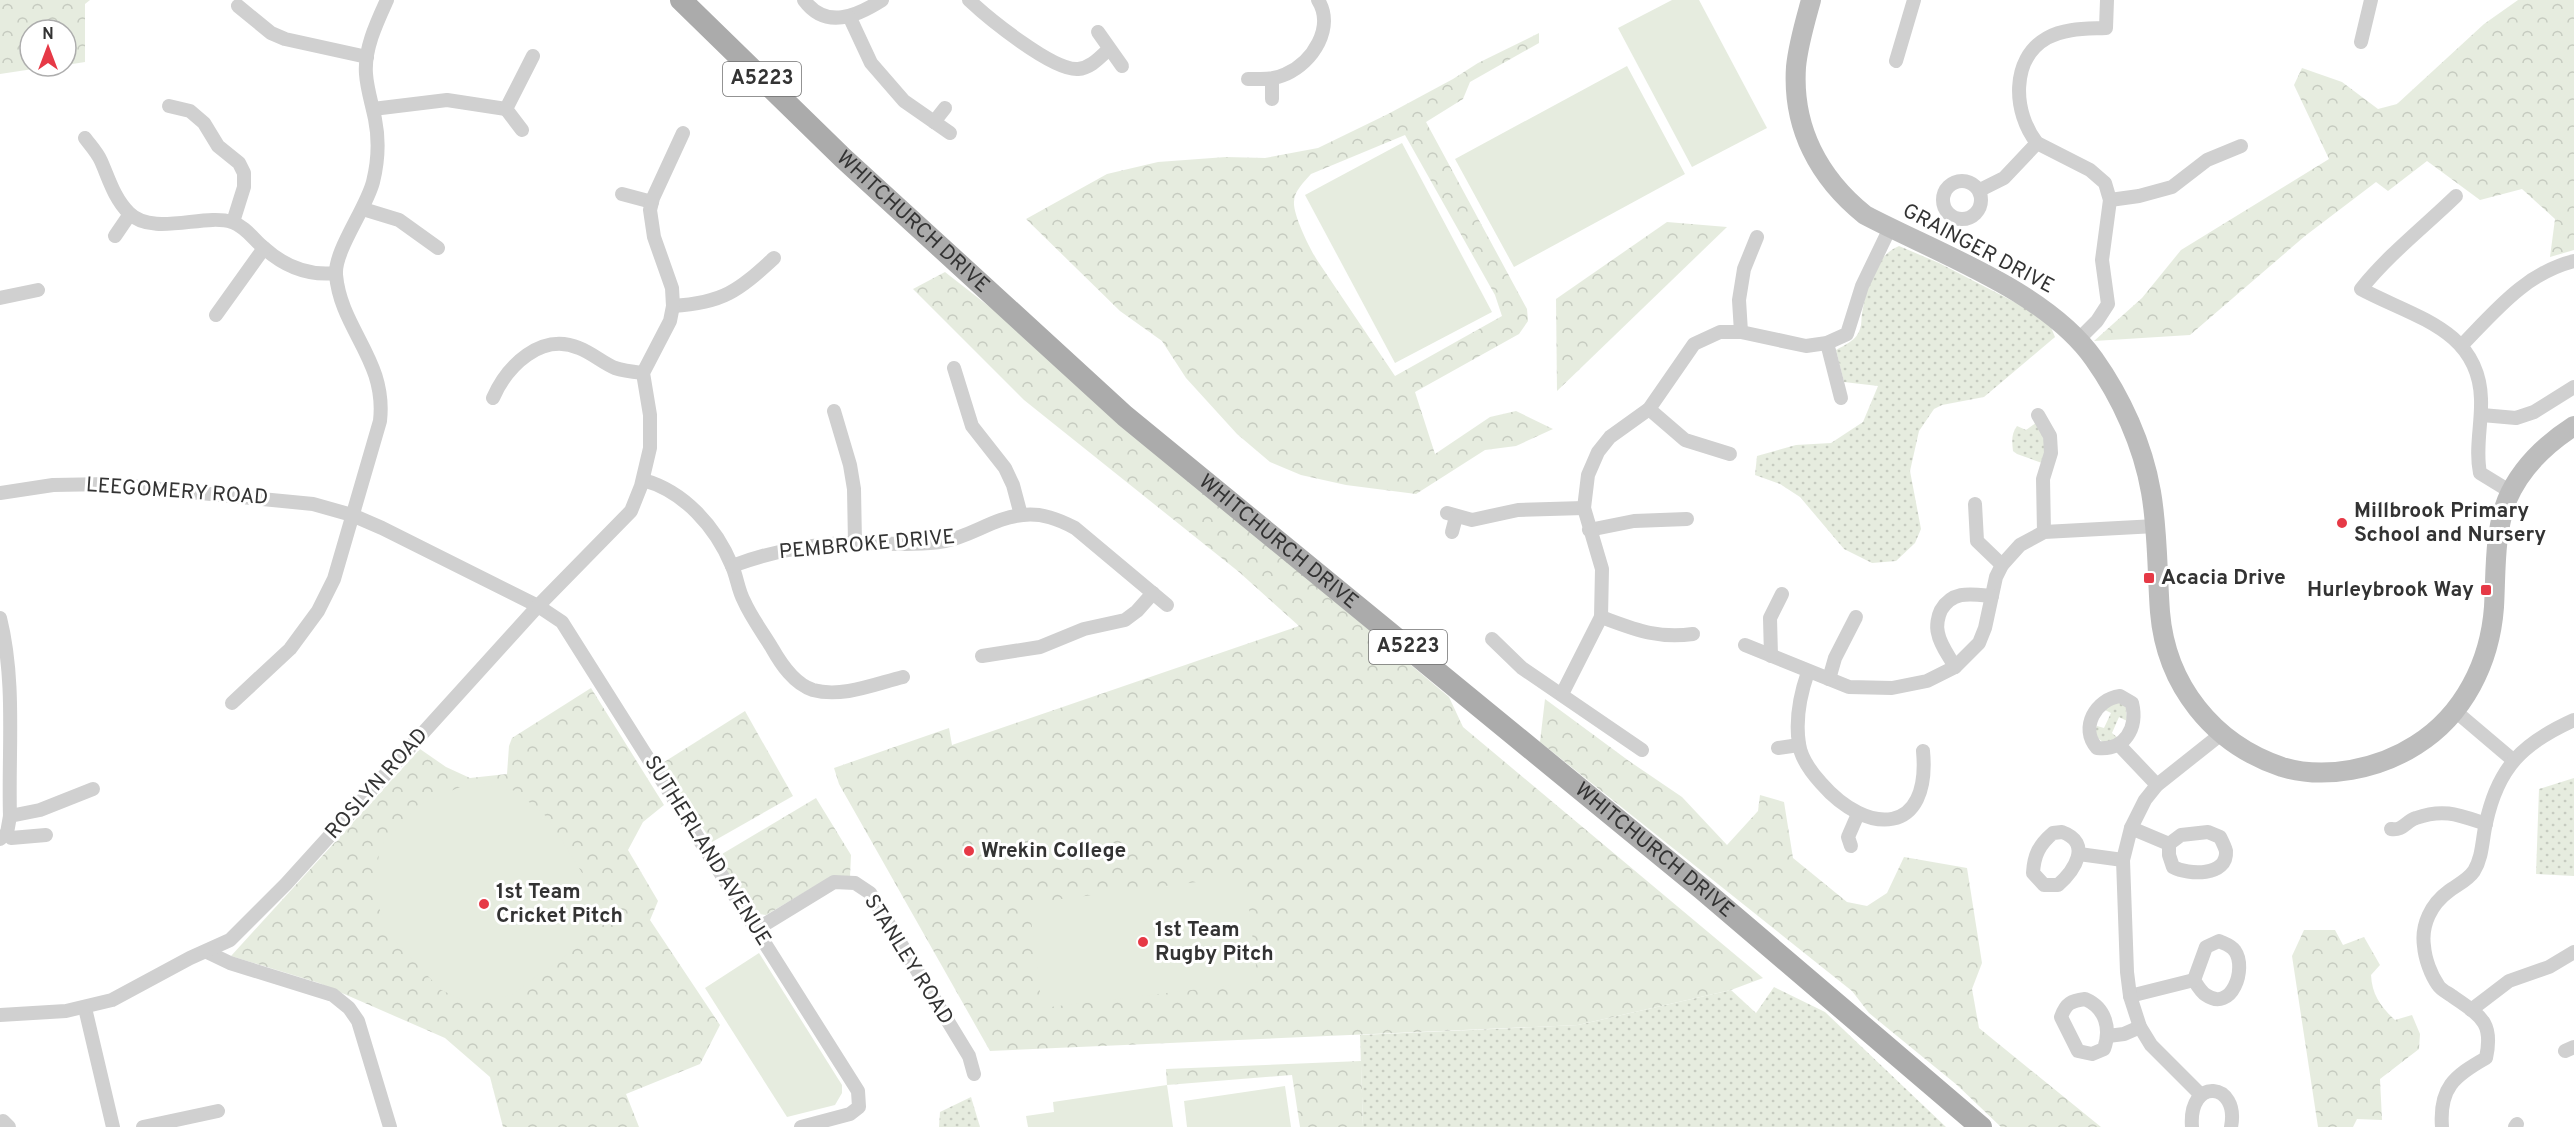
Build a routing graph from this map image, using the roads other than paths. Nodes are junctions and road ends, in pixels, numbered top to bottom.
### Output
1 (387, 0) edge
2 (681, 0) edge
3 (804, 0) edge
4 (882, 0) edge
5 (969, 0) edge
6 (1318, 0) edge
7 (1811, 0) edge
8 (1914, 0) edge
9 (2107, 0) edge
10 (2371, 0) edge
11 (238, 6) dead end
12 (850, 18) junction
13 (1098, 32) dead end
14 (2361, 42) dead end
15 (1109, 50) junction
16 (367, 57) junction
17 (533, 57) dead end
18 (1896, 62) dead end
19 (1122, 66) dead end
20 (1248, 79) dead end
21 (1272, 79) junction
22 (1272, 99) dead end
23 (169, 106) dead end
24 (945, 108) dead end
25 (373, 109) junction
26 (506, 109) junction
27 (934, 122) junction
28 (522, 130) dead end
29 (683, 133) dead end
30 (950, 133) dead end
31 (85, 138) dead end
32 (2037, 143) junction
33 (2241, 146) dead end
34 (1980, 190) dead end
35 (622, 194) dead end
36 (2456, 196) dead end
37 (2110, 200) junction
38 (652, 202) junction
39 (363, 209) junction
40 (130, 214) junction
41 (233, 222) junction
42 (1890, 228) junction
43 (115, 236) dead end
44 (1757, 237) dead end
45 (264, 248) junction
46 (438, 248) dead end
47 (774, 258) dead end
48 (2574, 261) edge
49 (336, 273) junction
50 (38, 290) dead end
51 (0, 298) edge
52 (673, 306) junction
53 (216, 315) dead end
54 (1741, 332) junction
55 (2078, 340) junction
56 (1827, 343) junction
57 (2462, 345) junction
58 (954, 368) dead end
59 (643, 373) junction
60 (2574, 387) edge
61 (493, 398) dead end
62 (1841, 398) dead end
63 (1649, 410) junction
64 (834, 411) dead end
65 (2038, 415) dead end
66 (2482, 415) junction
67 (2574, 426) edge
68 (1730, 454) dead end
69 (643, 480) junction
70 (2511, 492) junction
71 (0, 493) edge
72 (1975, 504) dead end
73 (1584, 508) junction
74 (352, 515) junction
75 (1021, 515) junction
76 (1687, 519) dead end
77 (2156, 526) junction
78 (1589, 530) junction
79 (1452, 532) dead end
80 (2044, 532) junction
81 (855, 543) junction
82 (2002, 565) junction
83 (732, 566) junction
84 (1153, 593) junction
85 (1782, 594) dead end
86 (1992, 596) junction
87 (1167, 604) dead end
88 (538, 606) junction
89 (1601, 617) junction
90 (1856, 617) dead end
91 (0, 618) edge
92 (1693, 634) dead end
93 (1492, 639) dead end
94 (1745, 645) dead end
95 (982, 656) dead end
96 (1771, 656) junction
97 (1955, 667) junction
98 (1809, 672) junction
99 (903, 676) dead end
100 (1829, 680) junction
101 (1562, 694) junction
102 (232, 703) dead end
103 (2454, 710) junction
104 (2574, 720) edge
105 (2220, 735) junction
106 (1799, 745) junction
107 (2120, 746) dead end
108 (1778, 748) dead end
109 (1642, 750) dead end
110 (1923, 752) dead end
111 (2512, 760) junction
112 (4, 784) edge
113 (2157, 785) junction
114 (93, 789) dead end
115 (1858, 814) junction
116 (10, 816) junction
117 (2486, 824) junction
118 (2131, 828) junction
119 (2391, 829) dead end
120 (45, 835) dead end
121 (3, 836) edge
122 (2169, 844) dead end
123 (1851, 846) dead end
124 (2079, 854) dead end
125 (2123, 860) junction
126 (757, 929) junction
127 (207, 952) junction
128 (2574, 952) edge
129 (2193, 980) dead end
130 (2130, 996) junction
131 (86, 1008) junction
132 (2471, 1010) junction
133 (0, 1015) edge
134 (2140, 1027) junction
135 (2108, 1036) dead end
136 (974, 1074) dead end
137 (2200, 1094) junction
138 (218, 1111) dead end
139 (113, 1127) edge
140 (143, 1127) edge
141 (390, 1127) edge
142 (801, 1127) edge
143 (1981, 1127) edge
144 (2192, 1127) edge
145 (2231, 1127) edge
146 (2442, 1127) edge

1 - 16 street
2 - 143 main road, WHITCHURCH DRIVE / A5223
3 - 12 street
4 - 12 street
5 - 15 street
6 - 21 street
7 - 42 street, GRAINGER DRIVE
8 - 18 street
9 - 32 street
10 - 14 street
11 - 16 street
12 - 27 street
13 - 15 street
15 - 19 street
16 - 25 street
17 - 26 street
20 - 21 street
21 - 22 street
23 - 41 street
24 - 27 street
25 - 26 street
25 - 39 street
26 - 28 street
27 - 30 street
29 - 38 street
31 - 40 street
32 - 34 street
32 - 37 street
33 - 37 street
35 - 38 street
36 - 57 street
37 - 55 street
38 - 52 street
39 - 46 street
39 - 49 street
40 - 41 street
40 - 43 street
41 - 45 street
42 - 55 street, GRAINGER DRIVE
42 - 56 street
44 - 54 street
45 - 49 street
45 - 53 street
47 - 52 street
48 - 57 street
49 - 74 street
50 - 51 street
52 - 59 street
54 - 56 street
54 - 63 street
55 - 77 street, GRAINGER DRIVE
56 - 62 street
57 - 66 street
58 - 75 street
59 - 61 street
59 - 69 street, ROSLYN ROAD
60 - 66 street
63 - 68 street
63 - 73 street
64 - 81 street
65 - 80 street
66 - 70 street
67 - 70 street, GRAINGER DRIVE
69 - 83 street
69 - 88 street, ROSLYN ROAD
70 - 103 street, GRAINGER DRIVE
71 - 74 street, LEEGOMERY ROAD
72 - 82 street
73 - 78 street
73 - 79 street
74 - 88 street, LEEGOMERY ROAD
74 - 102 street
75 - 81 street, PEMBROKE DRIVE
75 - 84 street, PEMBROKE DRIVE
76 - 78 street
77 - 80 street
77 - 105 street, GRAINGER DRIVE
78 - 89 street
80 - 82 street
81 - 83 street, PEMBROKE DRIVE
82 - 86 street
83 - 99 street
84 - 87 street, PEMBROKE DRIVE
84 - 95 street
85 - 96 street
86 - 97 street
86 - 97 street
88 - 126 street, SUTHERLAND AVENUE
88 - 127 street, ROSLYN ROAD
89 - 92 street
89 - 101 street
90 - 100 street
91 - 112 street
93 - 101 street
94 - 96 street
96 - 98 street
97 - 100 street
98 - 100 street
98 - 106 street
101 - 109 street
103 - 105 street, GRAINGER DRIVE
103 - 111 street
104 - 111 street
105 - 113 street
106 - 108 street
106 - 115 street
107 - 113 street
110 - 115 street
111 - 117 street
112 - 116 street
113 - 118 street
114 - 116 street
115 - 123 street
116 - 121 street
117 - 119 street
117 - 132 street
118 - 122 street
118 - 125 street
120 - 121 street
124 - 125 street
125 - 130 street
126 - 136 street, STANLEY ROAD
126 - 142 street, SUTHERLAND AVENUE
127 - 131 street, ROSLYN ROAD
127 - 141 street
128 - 132 street
129 - 130 street
130 - 134 street
131 - 133 street, ROSLYN ROAD
131 - 139 street
132 - 146 street
134 - 135 street
134 - 137 street
137 - 144 street
137 - 145 street
138 - 140 street

